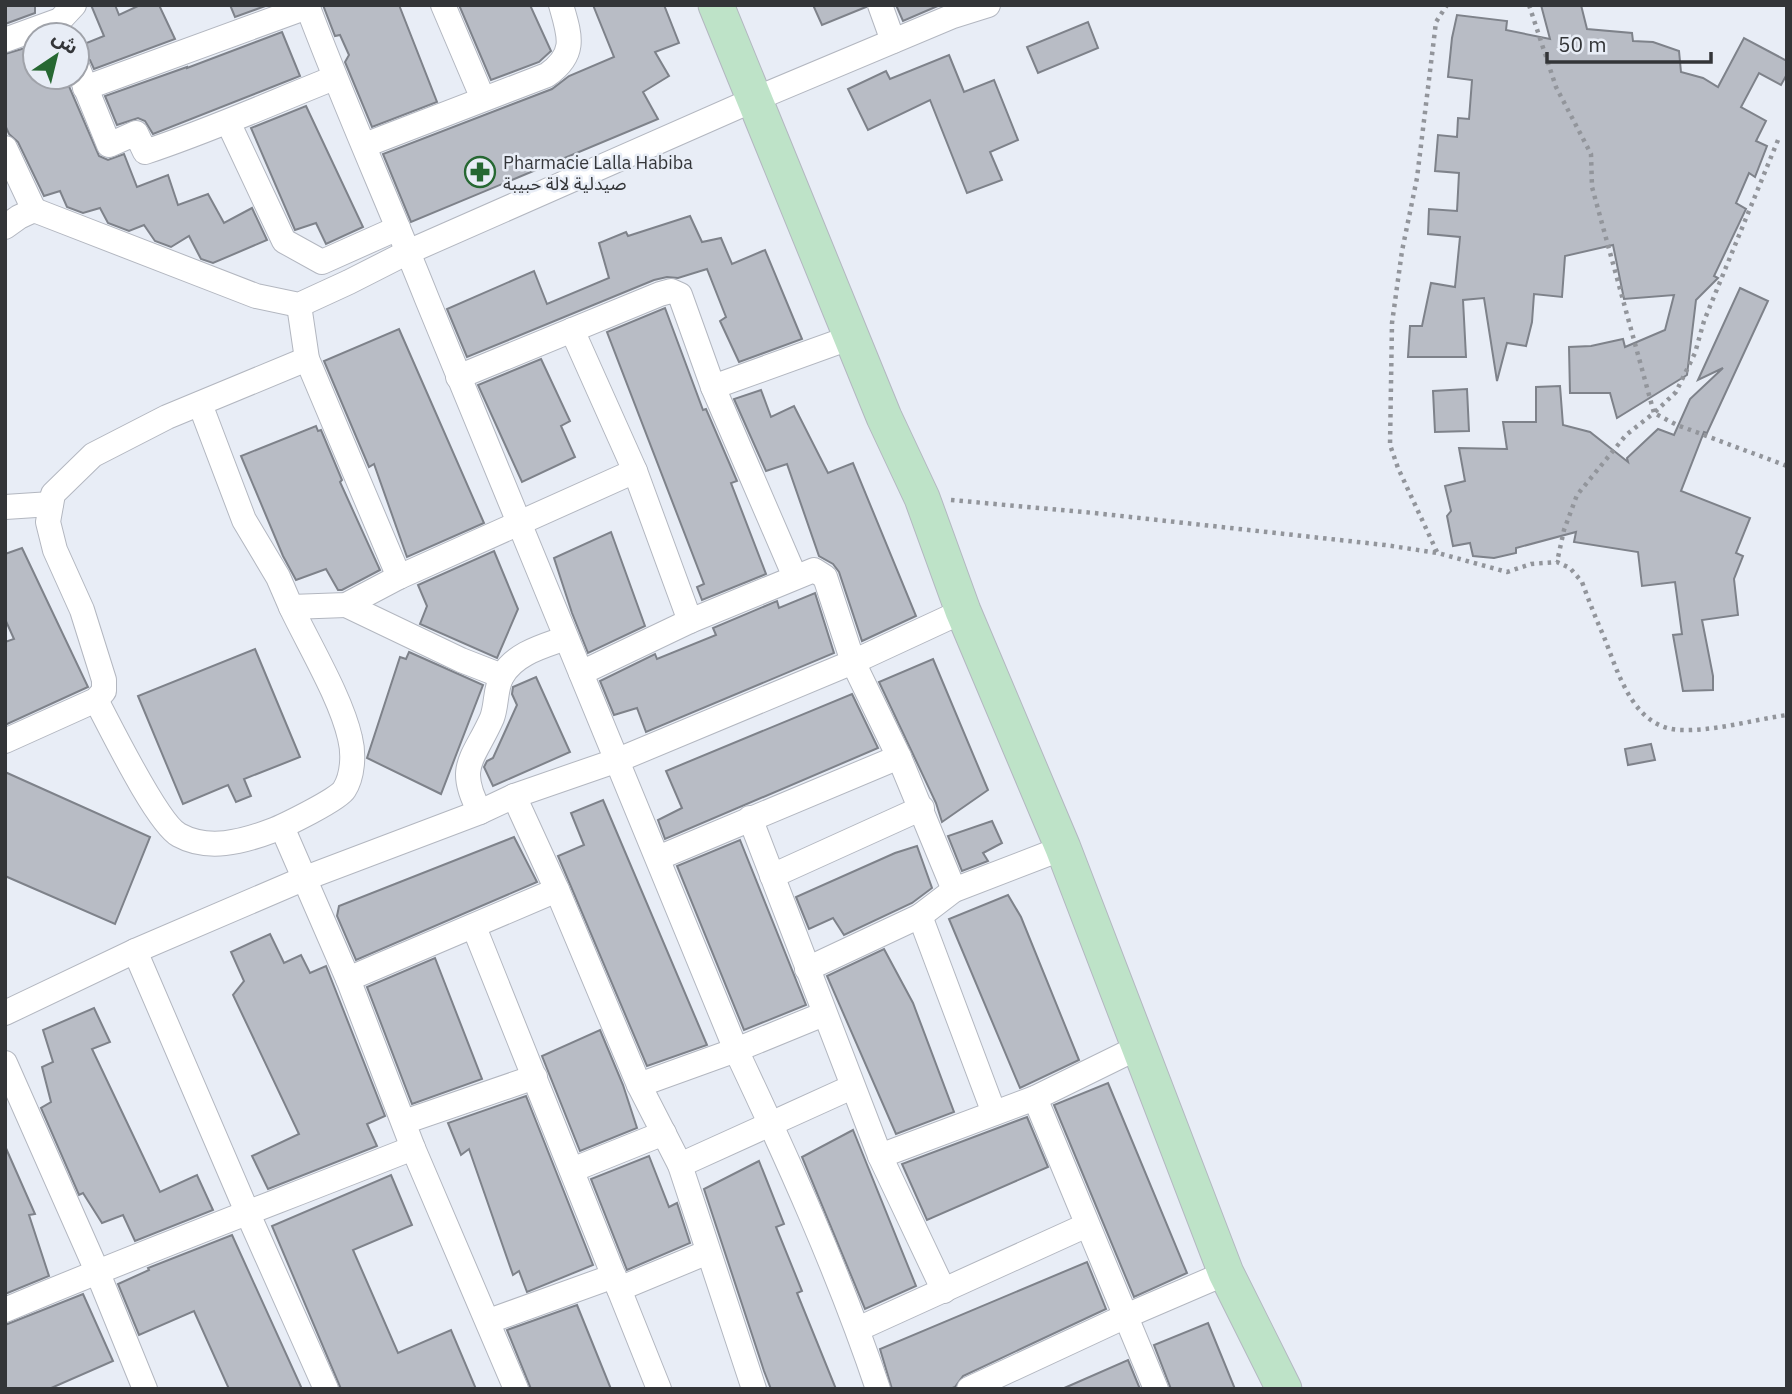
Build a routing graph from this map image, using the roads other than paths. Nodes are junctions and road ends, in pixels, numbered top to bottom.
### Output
1 (443, 5) edge
2 (561, 5) edge
3 (716, 5) edge
4 (880, 5) edge
5 (987, 5) edge
6 (307, 6) edge
7 (67, 20) edge
8 (5, 40) edge
9 (893, 41) junction
10 (91, 74) edge
11 (334, 78) junction
12 (87, 91) edge
13 (483, 99) junction
14 (753, 100) junction
15 (228, 122) junction
16 (365, 145) junction
17 (5, 148) edge
18 (34, 210) junction
19 (5, 227) edge
20 (398, 228) junction
21 (408, 252) junction
22 (299, 305) junction
23 (572, 330) junction
24 (852, 337) junction
25 (307, 359) junction
26 (458, 377) junction
27 (713, 387) junction
28 (200, 404) junction
29 (635, 471) junction
30 (51, 505) junction
31 (5, 507) edge
32 (519, 523) junction
33 (399, 577) junction
34 (795, 577) junction
35 (345, 605) junction
36 (291, 607) junction
37 (963, 611) junction
38 (690, 621) junction
39 (566, 638) junction
40 (853, 662) junction
41 (581, 673) junction
42 (502, 676) junction
43 (96, 700) junction
44 (5, 741) edge
45 (900, 757) junction
46 (618, 760) junction
47 (514, 796) junction
48 (922, 808) junction
49 (480, 812) junction
50 (750, 818) junction
51 (282, 827) junction
52 (1063, 848) junction
53 (658, 858) junction
54 (772, 876) junction
55 (303, 879) junction
56 (557, 890) junction
57 (954, 890) junction
58 (920, 916) junction
59 (474, 927) junction
60 (135, 951) junction
61 (807, 969) junction
62 (348, 979) junction
63 (5, 1013) edge
64 (824, 1014) junction
65 (1141, 1046) junction
66 (736, 1050) junction
67 (5, 1063) edge
68 (535, 1077) junction
69 (639, 1085) junction
70 (852, 1087) junction
71 (1035, 1098) junction
72 (994, 1113) junction
73 (404, 1122) junction
74 (771, 1123) junction
75 (664, 1133) junction
76 (413, 1148) junction
77 (880, 1156) junction
78 (680, 1165) junction
79 (572, 1170) junction
80 (248, 1214) junction
81 (1087, 1226) junction
82 (708, 1252) junction
83 (97, 1271) junction
84 (1226, 1273) junction
85 (617, 1282) junction
86 (944, 1291) junction
87 (5, 1310) edge
88 (1126, 1316) junction
89 (489, 1321) junction
90 (858, 1329) junction
91 (747, 1387) edge
92 (145, 1389) edge
93 (326, 1389) edge
94 (516, 1389) edge
95 (659, 1389) edge
96 (877, 1389) edge
97 (969, 1389) edge
98 (1156, 1389) edge
99 (1284, 1389) edge

1 - 13 street
2 - 13 street
3 - 14 street
4 - 9 street
5 - 9 street
6 - 10 street
6 - 11 street
7 - 8 street
9 - 14 street
11 - 15 street
11 - 16 street
12 - 15 street
13 - 16 street
14 - 21 street
14 - 24 street
15 - 20 street
16 - 20 street
17 - 18 street
18 - 19 street
18 - 22 street
20 - 21 street
21 - 22 street
21 - 26 street
22 - 25 street
23 - 26 street
23 - 27 street
23 - 29 street
24 - 27 street
24 - 37 street
25 - 28 street
25 - 33 street
26 - 32 street
27 - 34 street
28 - 30 street
28 - 36 street
29 - 32 street
29 - 38 street
30 - 31 street
30 - 43 street
32 - 33 street
32 - 39 street
33 - 35 street
34 - 38 street
34 - 40 street
35 - 36 street
35 - 42 street
36 - 51 street
37 - 40 street
37 - 52 street
38 - 41 street
39 - 41 street
39 - 42 street
40 - 45 street
40 - 46 street
41 - 46 street
42 - 49 street
43 - 44 street
43 - 51 street
45 - 48 street
45 - 50 street
46 - 47 street
46 - 53 street
47 - 49 street
47 - 56 street
48 - 54 street
48 - 57 street
49 - 55 street
50 - 53 street
50 - 54 street
51 - 55 street
52 - 57 street
52 - 65 street
53 - 66 street
54 - 61 street
55 - 60 street
55 - 62 street
56 - 59 street
56 - 69 street
57 - 58 street
58 - 61 street
58 - 72 street
59 - 62 street
59 - 68 street
60 - 63 street
60 - 80 street
61 - 64 street
62 - 73 street
64 - 66 street
64 - 70 street
65 - 71 street
65 - 84 street
66 - 69 street
66 - 74 street
67 - 83 street
68 - 73 street
68 - 79 street
69 - 75 street
70 - 74 street
70 - 77 street
71 - 72 street
71 - 81 street
72 - 77 street
73 - 76 street
74 - 78 street
74 - 90 street
75 - 78 street
75 - 79 street
76 - 80 street
76 - 89 street
77 - 86 street
78 - 82 street
79 - 85 street
80 - 83 street
80 - 93 street
81 - 86 street
81 - 88 street
82 - 85 street
82 - 91 street
83 - 87 street
83 - 92 street
84 - 88 street
84 - 99 street
85 - 89 street
85 - 95 street
86 - 90 street
88 - 97 street
88 - 98 street
89 - 94 street
90 - 96 street

